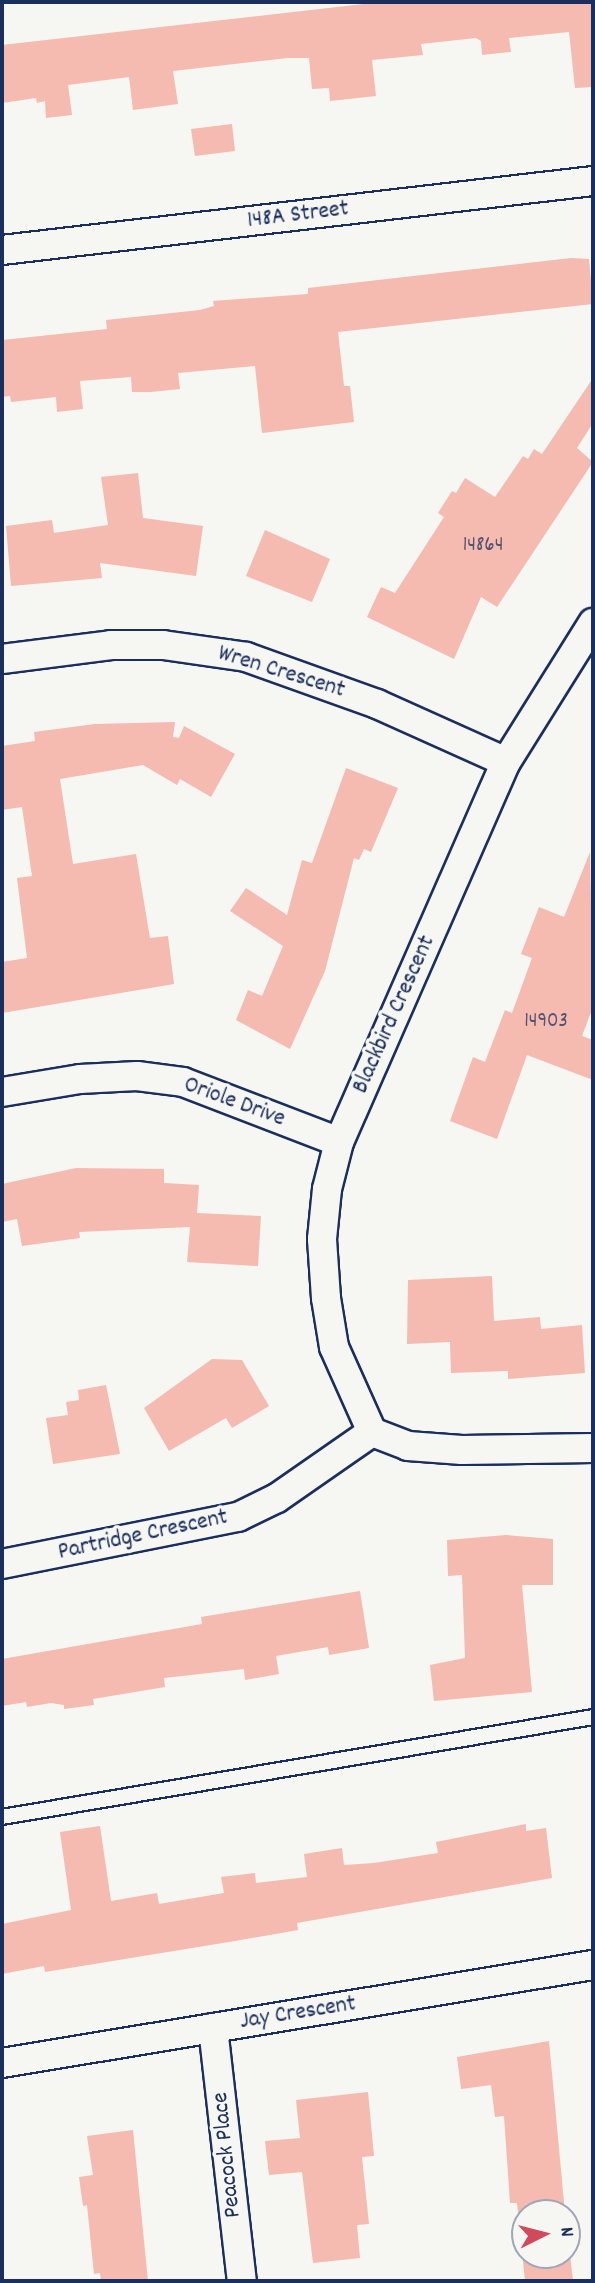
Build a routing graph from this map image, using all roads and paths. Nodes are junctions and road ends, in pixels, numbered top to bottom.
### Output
1 (593, 181) edge
2 (2, 250) edge
3 (593, 624) edge
4 (2, 659) edge
5 (506, 762) junction
6 (2, 1092) edge
7 (339, 1142) junction
8 (372, 1432) junction
9 (593, 1448) edge
10 (2, 1564) edge
11 (593, 1717) edge
12 (2, 1817) edge
13 (593, 1965) edge
14 (213, 2028) junction
15 (2, 2063) edge
16 (243, 2281) edge

1 - 2 street, 148A Street
3 - 5 street, Blackbird Crescent
4 - 5 street, Wren Crescent
5 - 7 street, Blackbird Crescent
6 - 7 street, Oriole Drive
7 - 8 street, Blackbird Crescent
8 - 9 street
8 - 10 street, Partridge Crescent
11 - 12 lane
13 - 14 street, Jay Crescent
14 - 15 street, Jay Crescent
14 - 16 street, Peacock Place

